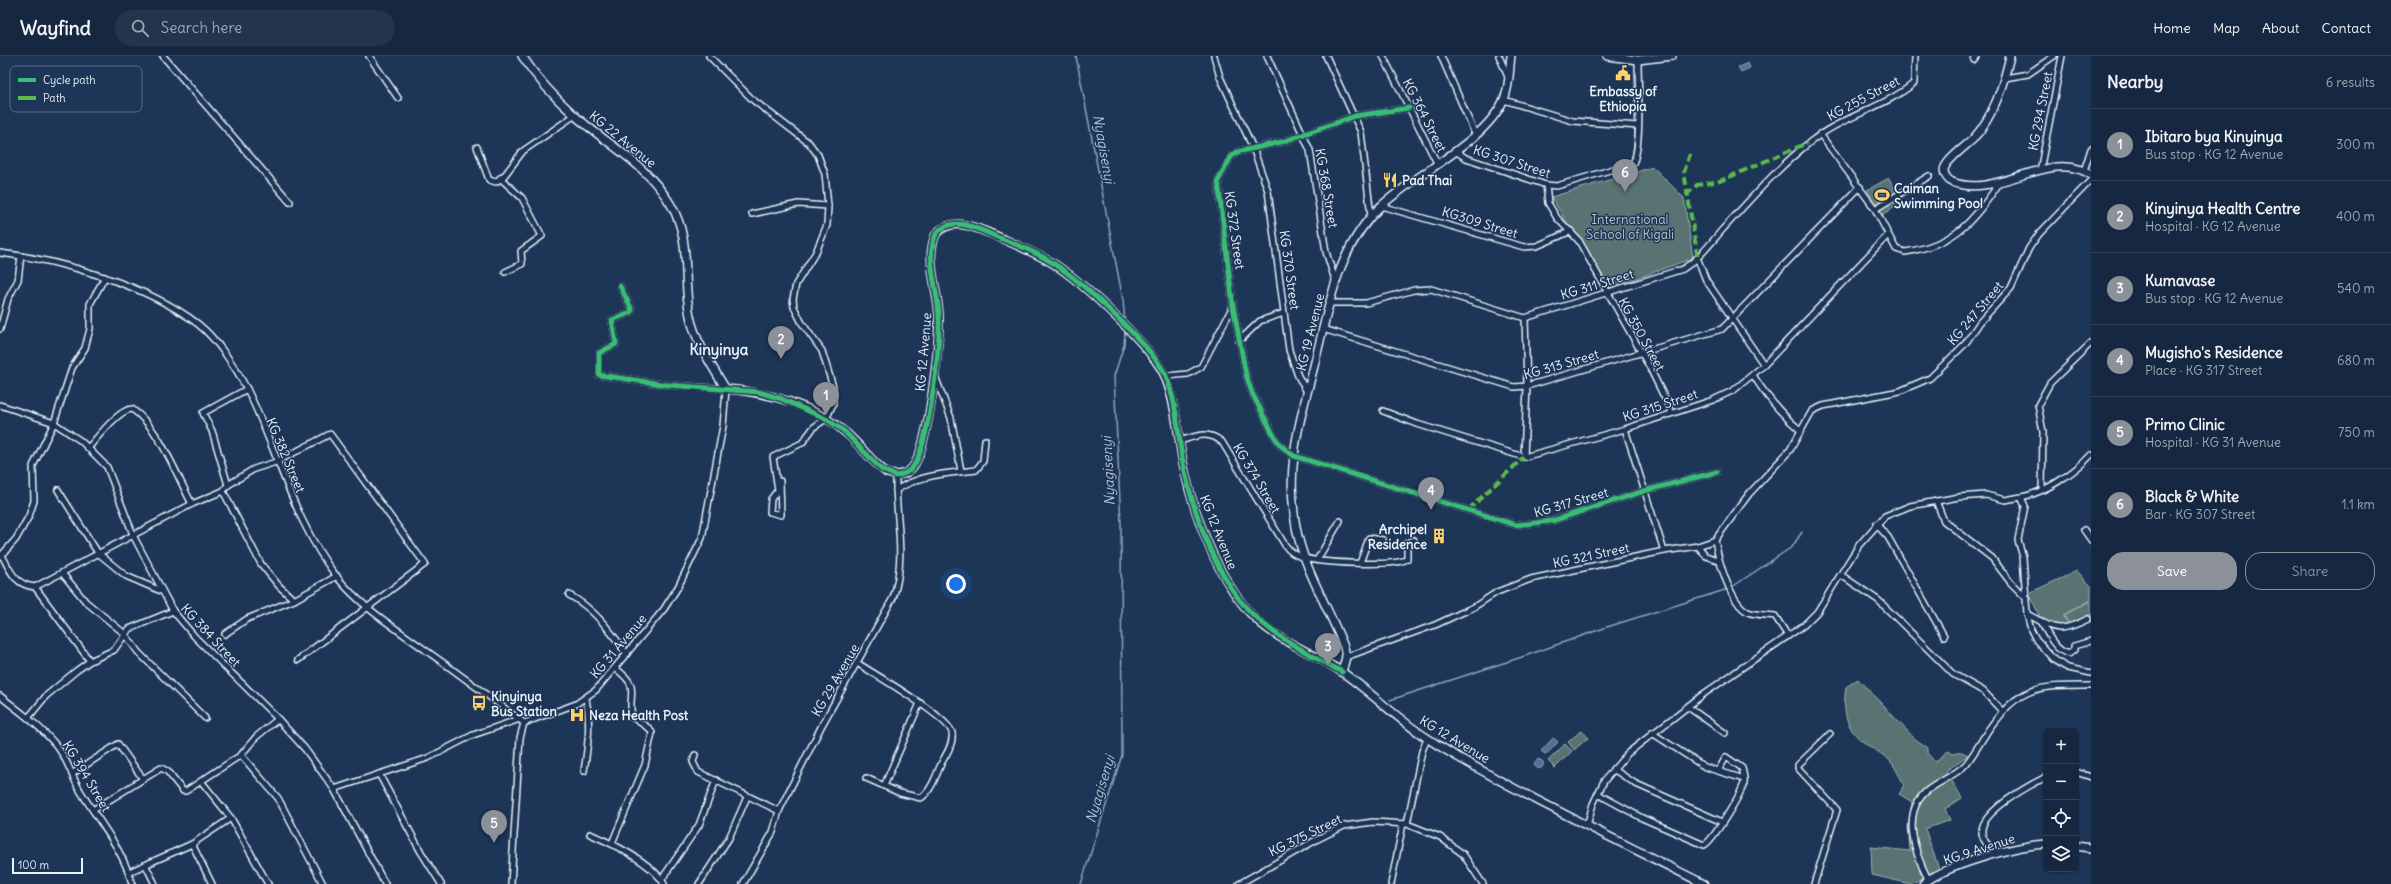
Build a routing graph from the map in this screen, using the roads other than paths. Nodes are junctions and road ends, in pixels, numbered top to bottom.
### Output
1 (163, 56) edge
2 (369, 56) edge
3 (522, 56) edge
4 (710, 56) edge
5 (1214, 56) edge
6 (1267, 56) edge
7 (1326, 56) edge
8 (1383, 56) edge
9 (1441, 56) edge
10 (1498, 56) edge
11 (1511, 56) edge
12 (1607, 56) edge
13 (1672, 56) edge
14 (1915, 56) edge
15 (2010, 56) edge
16 (2054, 56) edge
17 (2062, 56) edge
18 (1638, 60) junction
19 (1509, 78) junction
20 (2005, 78) junction
21 (398, 98) dead end
22 (1504, 100) junction
23 (1409, 108) junction
24 (575, 115) junction
25 (1355, 116) junction
26 (1638, 126) junction
27 (1304, 133) junction
28 (1475, 134) junction
29 (1820, 134) junction
30 (477, 147) dead end
31 (1253, 148) junction
32 (2091, 149) edge
33 (1455, 152) junction
34 (1437, 163) junction
35 (2040, 171) junction
36 (2084, 171) junction
37 (2091, 175) edge
38 (1929, 176) dead end
39 (500, 178) junction
40 (2091, 180) edge
41 (2000, 182) junction
42 (1546, 185) junction
43 (1860, 187) junction
44 (290, 202) dead end
45 (828, 206) junction
46 (1381, 206) junction
47 (1875, 209) junction
48 (752, 214) dead end
49 (1371, 216) junction
50 (1571, 231) junction
51 (1888, 235) junction
52 (0, 253) edge
53 (21, 256) junction
54 (1698, 260) junction
55 (505, 272) dead end
56 (105, 277) junction
57 (1336, 283) junction
58 (620, 286) dead end
59 (1606, 292) junction
60 (1330, 303) junction
61 (1233, 306) junction
62 (1284, 312) junction
63 (1525, 318) junction
64 (1732, 319) junction
65 (0, 329) edge
66 (1323, 329) junction
67 (1239, 342) junction
68 (2091, 343) edge
69 (1641, 352) junction
70 (1764, 365) junction
71 (934, 374) junction
72 (1753, 375) junction
73 (1166, 376) junction
74 (1527, 386) junction
75 (247, 389) junction
76 (726, 389) junction
77 (1307, 392) junction
78 (0, 405) edge
79 (1383, 411) dead end
80 (1672, 413) junction
81 (826, 419) junction
82 (54, 423) junction
83 (1625, 429) junction
84 (1800, 430) junction
85 (985, 440) dead end
86 (1180, 441) junction
87 (89, 447) junction
88 (2091, 455) edge
89 (1294, 456) junction
90 (1524, 457) junction
91 (276, 462) junction
92 (961, 471) junction
93 (1717, 472) dead end
94 (896, 476) junction
95 (780, 481) dead end
96 (228, 485) junction
97 (2042, 489) junction
98 (58, 490) dead end
99 (896, 490) junction
100 (222, 491) junction
101 (1644, 491) junction
102 (2021, 497) junction
103 (1936, 501) junction
104 (192, 504) junction
105 (1340, 521) dead end
106 (1876, 524) junction
107 (2084, 530) dead end
108 (134, 537) junction
109 (1383, 540) dead end
110 (1414, 540) dead end
111 (1715, 540) junction
112 (2091, 540) edge
113 (1698, 546) junction
114 (1664, 551) junction
115 (98, 553) junction
116 (1, 556) edge
117 (1304, 558) junction
118 (1317, 560) junction
119 (1718, 560) junction
120 (1360, 563) junction
121 (62, 573) junction
122 (1841, 575) junction
123 (337, 576) junction
124 (35, 588) junction
125 (161, 591) junction
126 (569, 595) dead end
127 (2027, 599) junction
128 (294, 600) junction
129 (367, 607) junction
130 (173, 612) junction
131 (2027, 614) junction
132 (2088, 619) dead end
133 (2041, 622) junction
134 (125, 634) junction
135 (225, 634) dead end
136 (1788, 636) junction
137 (1944, 636) dead end
138 (2091, 641) edge
139 (627, 654) junction
140 (1346, 657) junction
141 (298, 660) dead end
142 (90, 661) junction
143 (857, 663) junction
144 (615, 668) junction
145 (1342, 672) junction
146 (2091, 673) edge
147 (2091, 686) edge
148 (0, 696) edge
149 (586, 698) junction
150 (920, 703) junction
151 (1688, 707) junction
152 (2002, 712) junction
153 (28, 718) junction
154 (205, 718) dead end
155 (278, 719) junction
156 (522, 721) junction
157 (1652, 733) junction
158 (1725, 733) dead end
159 (1830, 734) dead end
160 (1427, 738) junction
161 (241, 755) junction
162 (694, 755) dead end
163 (1613, 768) junction
164 (584, 771) dead end
165 (1718, 771) junction
166 (2079, 773) edge
167 (72, 774) junction
168 (380, 774) junction
169 (2091, 777) edge
170 (866, 778) dead end
171 (143, 779) junction
172 (1744, 779) junction
173 (2043, 779) edge
174 (716, 780) junction
175 (201, 781) junction
176 (884, 786) junction
177 (334, 789) junction
178 (1598, 794) junction
179 (747, 797) junction
180 (93, 810) junction
181 (780, 811) junction
182 (231, 818) junction
183 (1722, 822) junction
184 (1405, 824) junction
185 (1587, 826) junction
186 (590, 834) dead end
187 (612, 843) junction
188 (192, 844) junction
189 (2043, 844) edge
190 (2079, 846) edge
191 (2091, 848) edge
192 (1997, 854) junction
193 (146, 866) junction
194 (129, 872) junction
195 (663, 882) edge
196 (1926, 882) edge
197 (132, 884) edge
198 (155, 884) edge
199 (212, 884) edge
200 (268, 884) edge
201 (323, 884) edge
202 (385, 884) edge
203 (441, 884) edge
204 (511, 884) edge
205 (699, 884) edge
206 (743, 884) edge
207 (1239, 884) edge
208 (1391, 884) edge
209 (1483, 884) edge
210 (1704, 884) edge
211 (1814, 884) edge

1 - 44 street
2 - 21 street
3 - 24 street, KG 22 Avenue
4 - 45 street
5 - 31 street, KG 370 Street
6 - 27 street, KG 368 Street
7 - 25 street
8 - 23 street, KG 364 Street
9 - 28 street
10 - 19 street
11 - 19 street, KG 19 Avenue
12 - 18 street
13 - 18 street
14 - 29 street, KG 255 Street
15 - 20 street
16 - 20 street
17 - 35 street, KG 294 Street
18 - 26 street
19 - 22 street, KG 19 Avenue
20 - 41 street
22 - 26 street
22 - 28 street, KG 19 Avenue
23 - 25 street, KG 372 Street
23 - 34 street, KG 364 Street
24 - 39 street
24 - 76 street, KG 22 Avenue
25 - 27 street, KG 372 Street
25 - 49 street
26 - 42 street, KG 307 Street
27 - 31 street, KG 372 Street
27 - 57 street, KG 368 Street
28 - 33 street, KG 19 Avenue
29 - 43 street
29 - 54 street, KG 311 Street
30 - 39 street
31 - 61 street, KG 372 Street
31 - 62 street, KG 370 Street
32 - 36 street
33 - 34 street, KG 19 Avenue
33 - 42 street, KG 307 Street
34 - 46 street, KG 19 Avenue
35 - 36 street
35 - 41 street
36 - 37 street
38 - 47 street
39 - 55 street
40 - 84 street, KG 247 Street
41 - 51 street
42 - 50 street, KG 350 Street
43 - 47 street
43 - 64 street, KG 313 Street
45 - 48 street
45 - 81 street
46 - 49 street, KG 19 Avenue
46 - 50 street, KG309 Street
47 - 51 street
49 - 57 street, KG 19 Avenue
50 - 59 street, KG 350 Street
51 - 70 street, KG 315 Street
52 - 53 street, KG 382 Street
53 - 56 street, KG 382 Street
53 - 65 street
54 - 59 street, KG 311 Street
54 - 64 street
56 - 75 street, KG 382 Street
56 - 82 street
57 - 60 street, KG 19 Avenue
58 - 76 street
59 - 63 street, KG 311 Street
59 - 69 street, KG 350 Street
60 - 63 street
60 - 66 street, KG 19 Avenue
61 - 67 street, KG 372 Street
61 - 73 street
62 - 67 street
62 - 77 street, KG 370 Street
63 - 74 street
64 - 69 street, KG 313 Street
64 - 70 street
66 - 74 street, KG 313 Street
66 - 77 street, KG 19 Avenue
67 - 89 street, KG 372 Street
68 - 97 street
69 - 74 street, KG 313 Street
69 - 80 street, KG 350 Street
70 - 72 street, KG 315 Street
71 - 73 street, KG 12 Avenue
71 - 92 street
71 - 94 street, KG 12 Avenue
72 - 80 street, KG 315 Street
72 - 84 street
73 - 86 street, KG 12 Avenue
74 - 90 street
75 - 91 street, KG 382 Street
75 - 96 street
76 - 81 street
76 - 139 street, KG 31 Avenue
77 - 89 street, KG 19 Avenue
78 - 82 street, KG 384 Street
79 - 90 street
80 - 83 street, KG 315 Street
81 - 94 street
81 - 95 street
82 - 87 street, KG 384 Street
82 - 116 street
83 - 90 street, KG 315 Street
83 - 101 street
84 - 111 street
85 - 92 street
86 - 117 street, KG 374 Street
86 - 145 street, KG 12 Avenue
87 - 104 street
87 - 108 street, KG 384 Street
88 - 97 street
89 - 101 street, KG 317 Street
89 - 117 street, KG 19 Avenue
91 - 96 street
91 - 123 street, KG 382 Street
91 - 129 street
92 - 99 street
93 - 101 street, KG 317 Street
94 - 99 street, KG 29 Avenue
96 - 100 street
97 - 102 street
98 - 115 street
99 - 143 street, KG 29 Avenue
100 - 104 street
100 - 128 street
101 - 114 street
102 - 103 street
102 - 127 street
103 - 106 street
103 - 127 street
104 - 108 street
105 - 118 street
106 - 122 street
106 - 137 street
107 - 112 street
108 - 115 street
108 - 125 street, KG 384 Street
109 - 120 street
110 - 120 street
111 - 113 street, KG 321 Street
111 - 119 street
113 - 114 street, KG 321 Street
113 - 119 street
114 - 140 street, KG 321 Street
115 - 121 street
115 - 125 street
116 - 124 street
117 - 118 street
117 - 140 street, KG 19 Avenue
118 - 120 street
119 - 136 street
121 - 124 street
121 - 134 street
122 - 136 street
122 - 152 street
123 - 128 street
123 - 129 street, KG 382 Street
124 - 142 street
125 - 130 street, KG 384 Street
126 - 139 street
127 - 131 street
128 - 135 street
129 - 141 street
129 - 156 street, KG 382 Street
130 - 134 street
130 - 155 street, KG 384 Street
131 - 133 street
131 - 146 street
132 - 133 street
133 - 138 street
134 - 142 street
134 - 154 street
136 - 151 street
139 - 144 street, KG 31 Avenue
140 - 145 street
142 - 153 street
143 - 150 street
143 - 181 street, KG 29 Avenue
144 - 149 street, KG 31 Avenue
144 - 187 street
145 - 160 street, KG 12 Avenue
147 - 152 street
148 - 153 street, KG 394 Street
149 - 156 street, KG 31 Avenue
149 - 164 street
150 - 176 street
150 - 176 street
151 - 157 street
151 - 158 street
152 - 196 street
153 - 167 street, KG 394 Street
155 - 161 street
155 - 177 street, KG 384 Street
156 - 168 street, KG 31 Avenue
156 - 204 street
157 - 163 street
157 - 165 street
159 - 211 street
160 - 184 street
160 - 185 street, KG 12 Avenue
161 - 175 street
161 - 201 street
162 - 174 street
163 - 178 street
163 - 183 street
165 - 172 street
165 - 172 street
166 - 169 street
167 - 171 street
167 - 180 street, KG 394 Street
168 - 177 street, KG 31 Avenue
168 - 203 street
170 - 176 street
171 - 175 street
171 - 180 street
172 - 183 street
173 - 192 street
174 - 179 street
174 - 195 street
175 - 182 street
177 - 202 street, KG 384 Street
178 - 183 street
178 - 185 street
179 - 181 street
179 - 205 street
180 - 194 street, KG 394 Street
181 - 206 street, KG 29 Avenue
182 - 188 street
182 - 200 street
184 - 207 street, KG 375 Street
184 - 208 street
184 - 209 street, KG 375 Street
185 - 210 street, KG 12 Avenue
186 - 187 street
187 - 195 street
188 - 193 street
188 - 199 street
189 - 192 street, KG 9 Avenue
190 - 191 street
192 - 196 street, KG 9 Avenue
193 - 194 street
193 - 198 street
194 - 197 street, KG 394 Street

